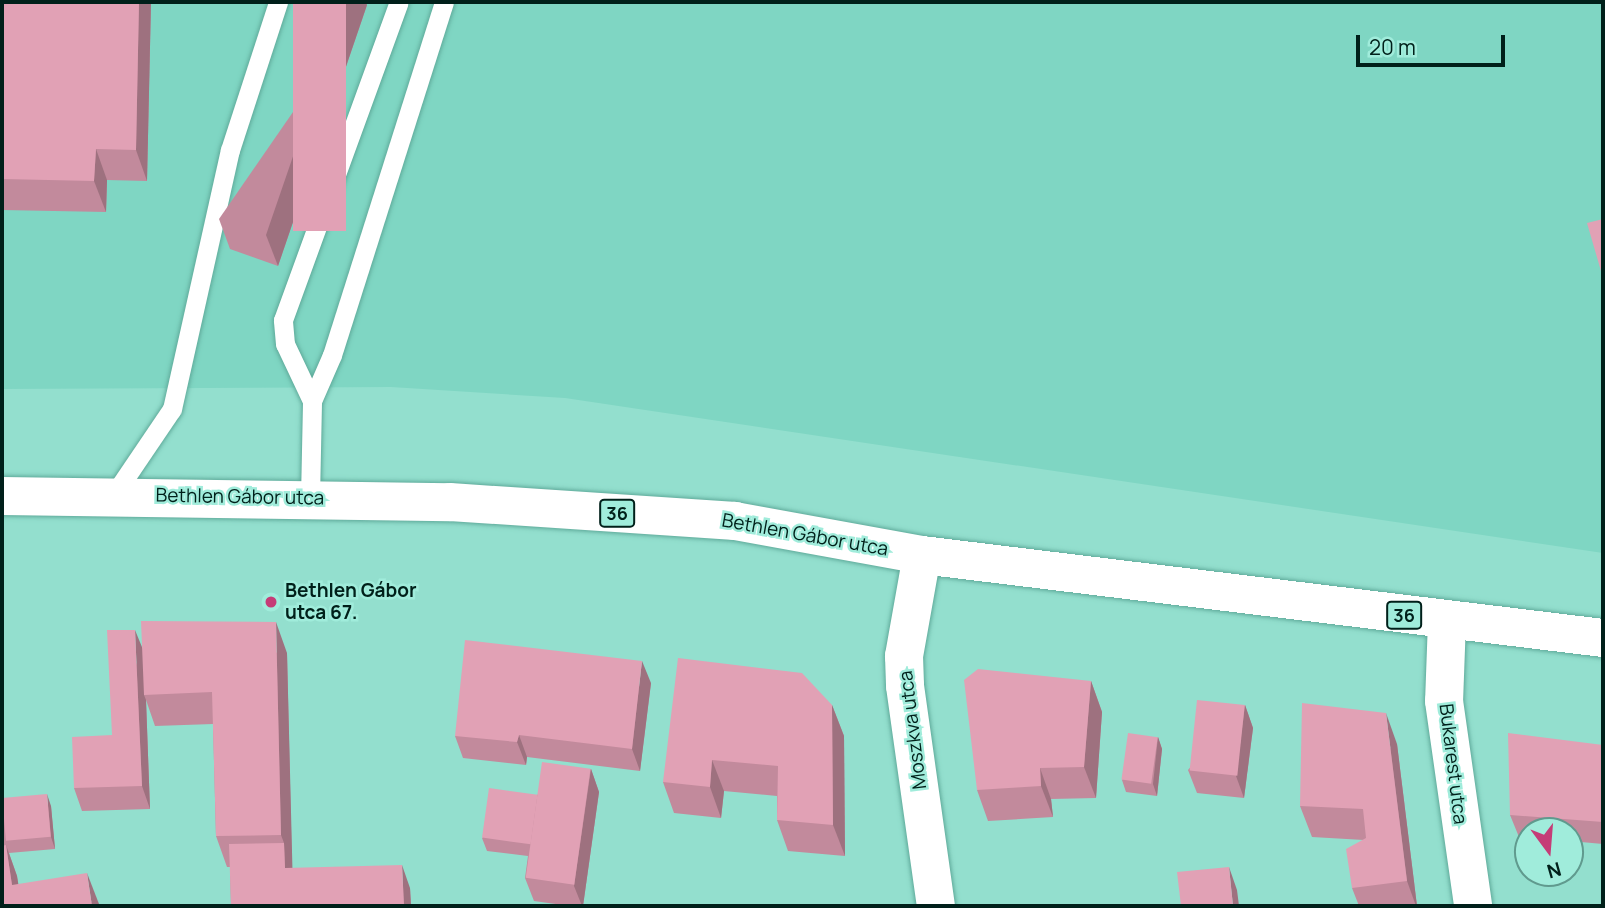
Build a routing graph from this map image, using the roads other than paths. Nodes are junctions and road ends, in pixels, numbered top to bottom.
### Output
1 (278, 2) edge
2 (399, 2) edge
3 (444, 2) edge
4 (312, 401) junction
5 (113, 495) junction
6 (4, 497) edge
7 (310, 498) junction
8 (922, 555) junction
9 (1447, 621) junction
10 (1603, 638) edge
11 (936, 906) edge
12 (1473, 906) edge

1 - 5 lane
2 - 4 lane
3 - 4 lane
4 - 7 lane
5 - 6 main road, Bethlen Gábor utca / 36
5 - 7 main road, Bethlen Gábor utca / 36
7 - 8 main road, Bethlen Gábor utca / 36
8 - 9 main road, Bethlen Gábor utca / 36
8 - 11 main road, Moszkva utca
9 - 10 main road, Bethlen Gábor utca / 36
9 - 12 main road, Bukarest utca

